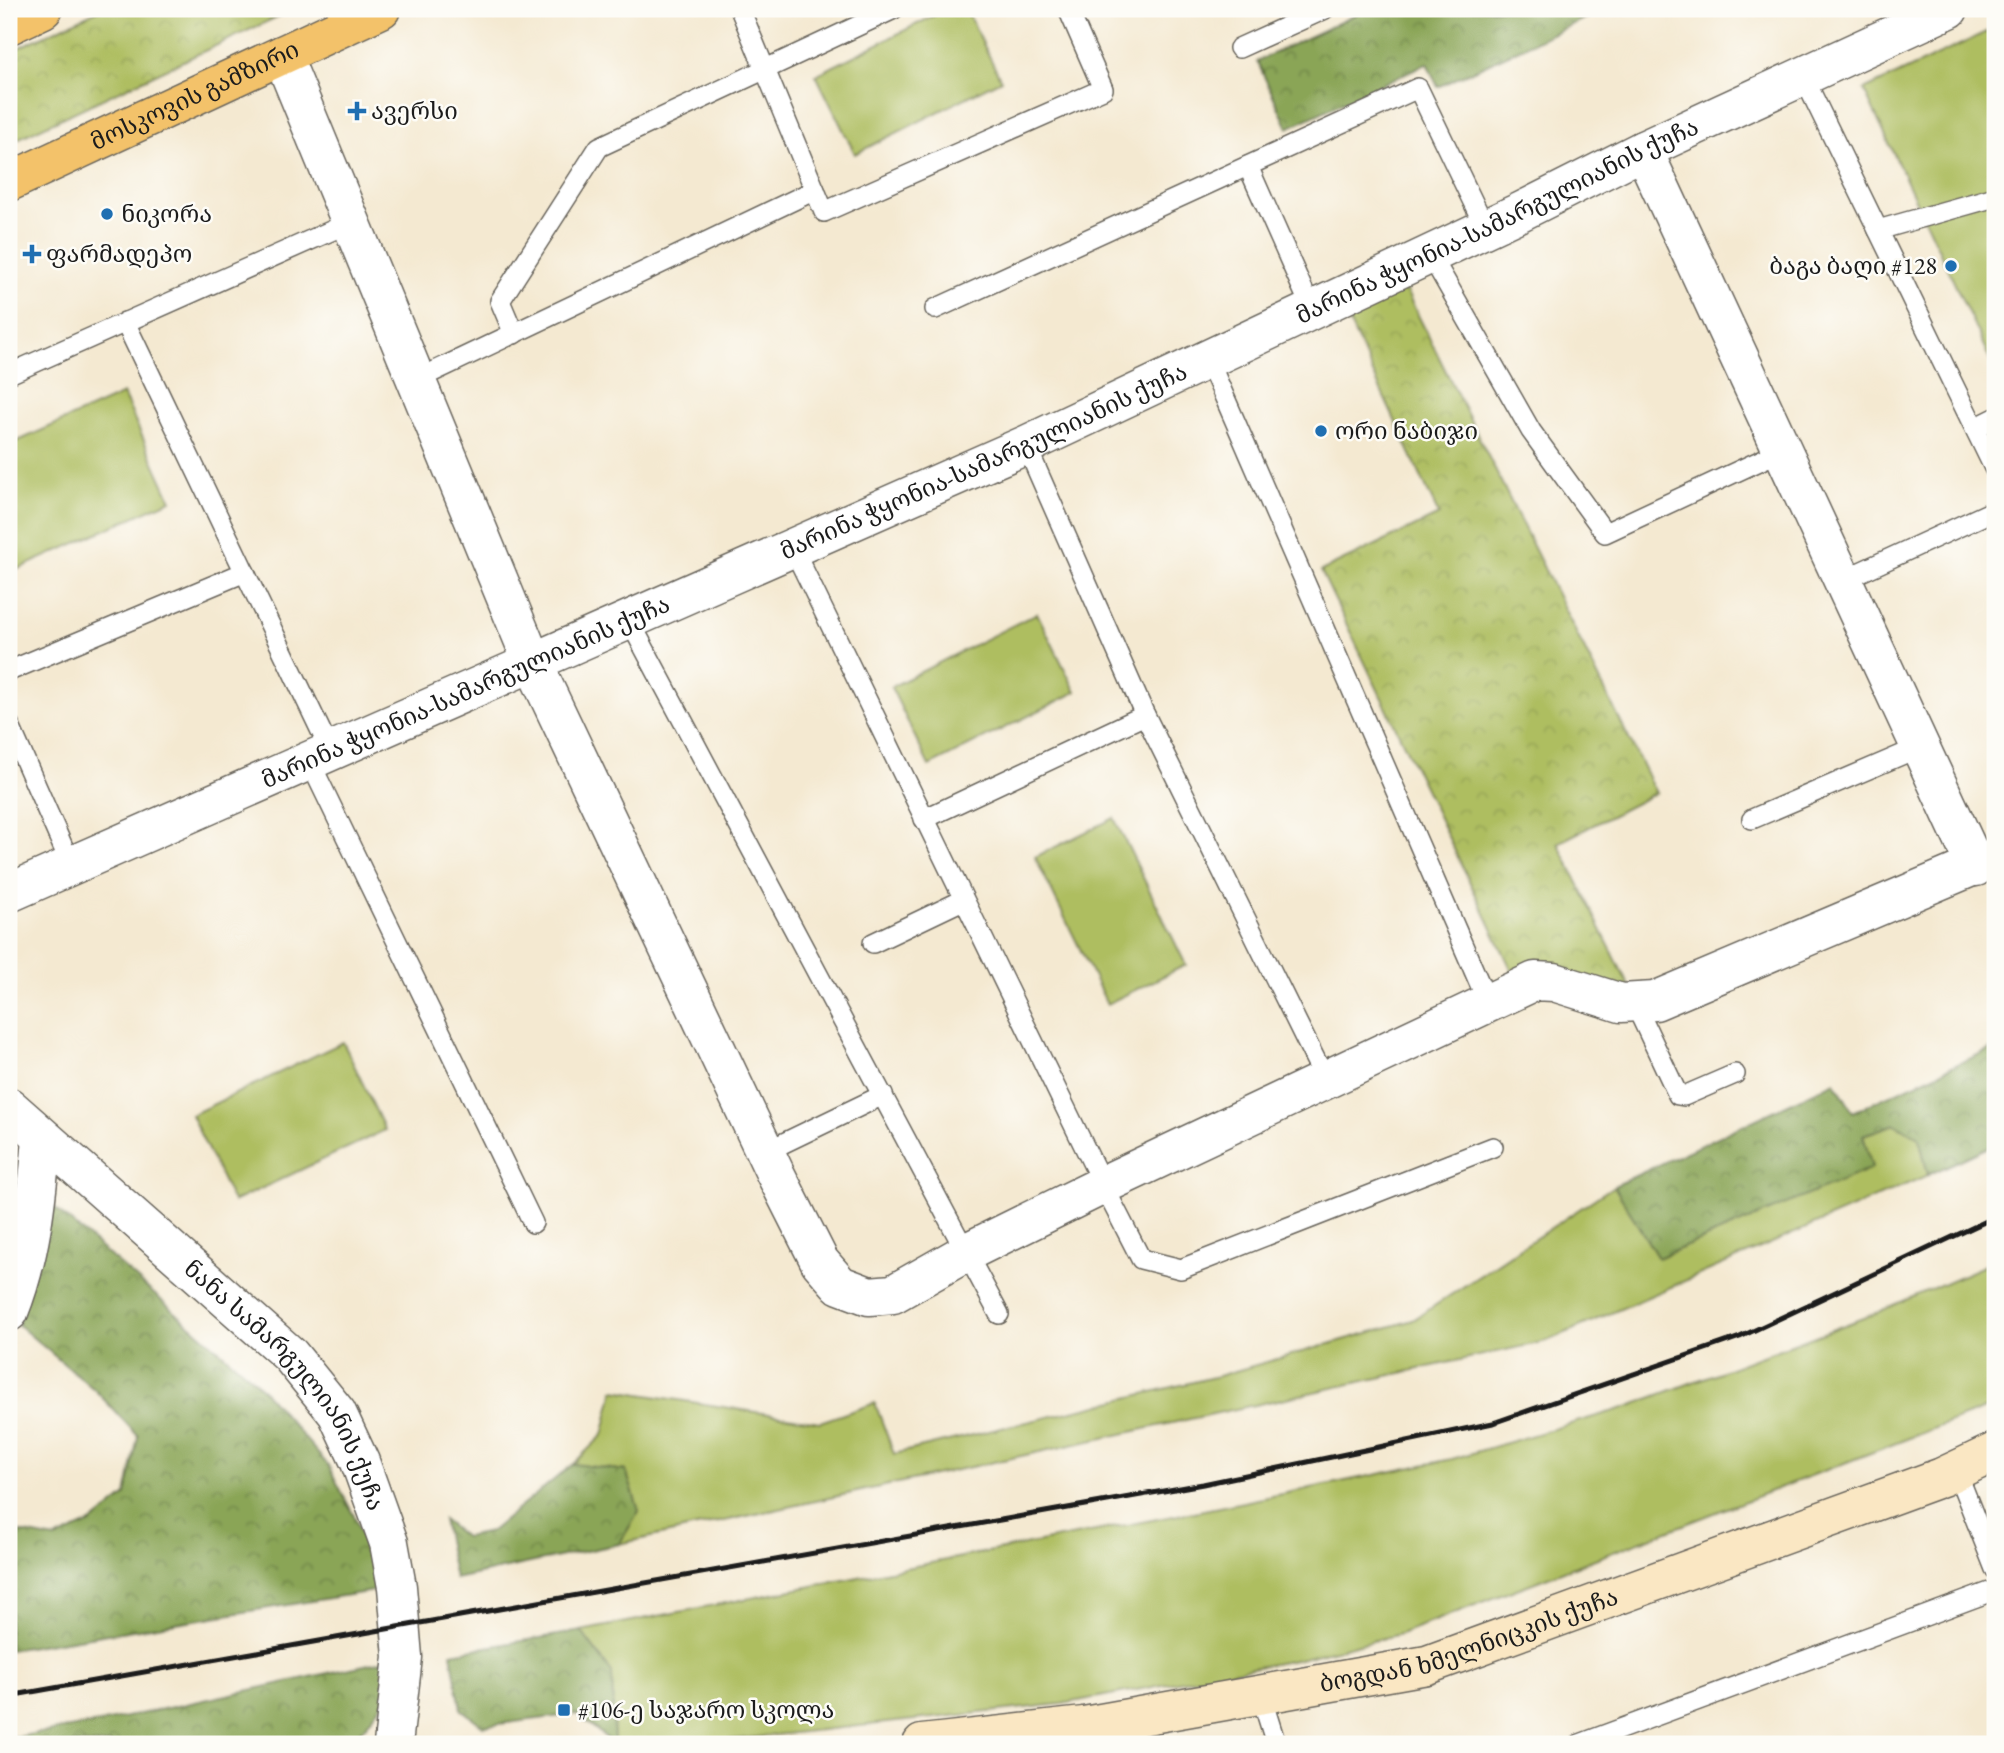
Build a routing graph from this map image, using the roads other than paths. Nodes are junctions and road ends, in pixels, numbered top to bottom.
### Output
1 (43, 9) edge
2 (381, 9) edge
3 (740, 9) edge
4 (894, 9) edge
5 (1068, 9) edge
6 (1325, 9) edge
7 (1949, 9) edge
8 (9, 25) edge
9 (1240, 48) dead end
10 (282, 55) junction
11 (765, 69) junction
12 (1803, 76) junction
13 (1643, 150) junction
14 (1248, 166) junction
15 (9, 182) edge
16 (815, 190) junction
17 (1995, 197) edge
18 (351, 222) junction
19 (1486, 229) junction
20 (1878, 230) junction
21 (1430, 254) junction
22 (935, 309) dead end
23 (1312, 310) junction
24 (125, 322) junction
25 (514, 334) junction
26 (1208, 359) junction
27 (9, 374) edge
28 (416, 380) junction
29 (1995, 418) edge
30 (1975, 428) junction
31 (1026, 445) junction
32 (1783, 450) junction
33 (1995, 470) edge
34 (1995, 510) edge
35 (792, 546) junction
36 (245, 572) junction
37 (1843, 580) junction
38 (628, 618) junction
39 (533, 661) junction
40 (9, 671) edge
41 (1145, 715) junction
42 (9, 724) edge
43 (1920, 747) junction
44 (319, 755) junction
45 (925, 819) junction
46 (1752, 819) dead end
47 (1986, 862) edge
48 (71, 865) junction
49 (9, 893) edge
50 (964, 900) junction
51 (873, 943) dead end
52 (1634, 1002) junction
53 (1488, 1003) junction
54 (1735, 1074) dead end
55 (1326, 1081) junction
56 (883, 1095) junction
57 (9, 1108) edge
58 (42, 1138) junction
59 (1493, 1147) dead end
60 (765, 1152) junction
61 (1102, 1185) junction
62 (533, 1223) dead end
63 (967, 1252) junction
64 (9, 1312) edge
65 (999, 1314) dead end
66 (1995, 1451) edge
67 (1956, 1470) junction
68 (1995, 1569) edge
69 (1995, 1590) edge
70 (1261, 1696) junction
71 (393, 1744) edge
72 (922, 1744) edge
73 (1276, 1744) edge
74 (1580, 1744) edge

1 - 8 main road
2 - 10 main road, მოსკოვის გამზირი
3 - 11 lane
4 - 11 lane
5 - 16 lane
6 - 9 lane
7 - 12 street, მარინა ჭყონია-სამარგულიანის ქუჩა
10 - 15 main road, მოსკოვის გამზირი
10 - 18 street
11 - 16 lane
11 - 25 lane
12 - 13 street, მარინა ჭყონია-სამარგულიანის ქუჩა
12 - 20 lane
13 - 19 street, მარინა ჭყონია-სამარგულიანის ქუჩა
13 - 32 street
14 - 19 lane
14 - 22 lane
14 - 23 lane
16 - 25 lane
17 - 20 lane
18 - 24 lane
18 - 28 street
19 - 21 street, მარინა ჭყონია-სამარგულიანის ქუჩა
20 - 30 lane
21 - 23 street, მარინა ჭყონია-სამარგულიანის ქუჩა
21 - 32 lane
23 - 26 street, მარინა ჭყონია-სამარგულიანის ქუჩა
24 - 27 lane
24 - 36 lane
25 - 28 lane
26 - 31 street, მარინა ჭყონია-სამარგულიანის ქუჩა
26 - 53 lane
28 - 39 street
29 - 30 lane
30 - 33 lane
31 - 35 street, მარინა ჭყონია-სამარგულიანის ქუჩა
31 - 41 lane
32 - 37 street
34 - 37 lane
35 - 38 street, მარინა ჭყონია-სამარგულიანის ქუჩა
35 - 45 lane
36 - 40 lane
36 - 44 lane
37 - 43 street
38 - 39 street, მარინა ჭყონია-სამარგულიანის ქუჩა
38 - 56 lane
39 - 44 street, მარინა ჭყონია-სამარგულიანის ქუჩა
39 - 60 street
41 - 45 lane
41 - 55 lane
42 - 48 lane
43 - 46 lane
43 - 47 street
44 - 48 street, მარინა ჭყონია-სამარგულიანის ქუჩა
44 - 62 lane
45 - 50 lane
47 - 52 street
48 - 49 street, მარინა ჭყონია-სამარგულიანის ქუჩა
50 - 51 lane
50 - 61 lane
52 - 53 street
52 - 54 lane
53 - 55 street
55 - 61 street
56 - 60 lane
56 - 63 lane
57 - 58 street, ნანა სამარგულიანის ქუჩა
58 - 64 street
58 - 71 street, ნანა სამარგულიანის ქუჩა
59 - 61 lane
60 - 63 street
61 - 63 street
63 - 65 lane
66 - 67 main road, ბოგდან ხმელნიცკის ქუჩა
67 - 68 lane
67 - 70 main road, ბოგდან ხმელნიცკის ქუჩა
69 - 74 lane
70 - 72 main road, ბოგდან ხმელნიცკის ქუჩა
70 - 73 lane

